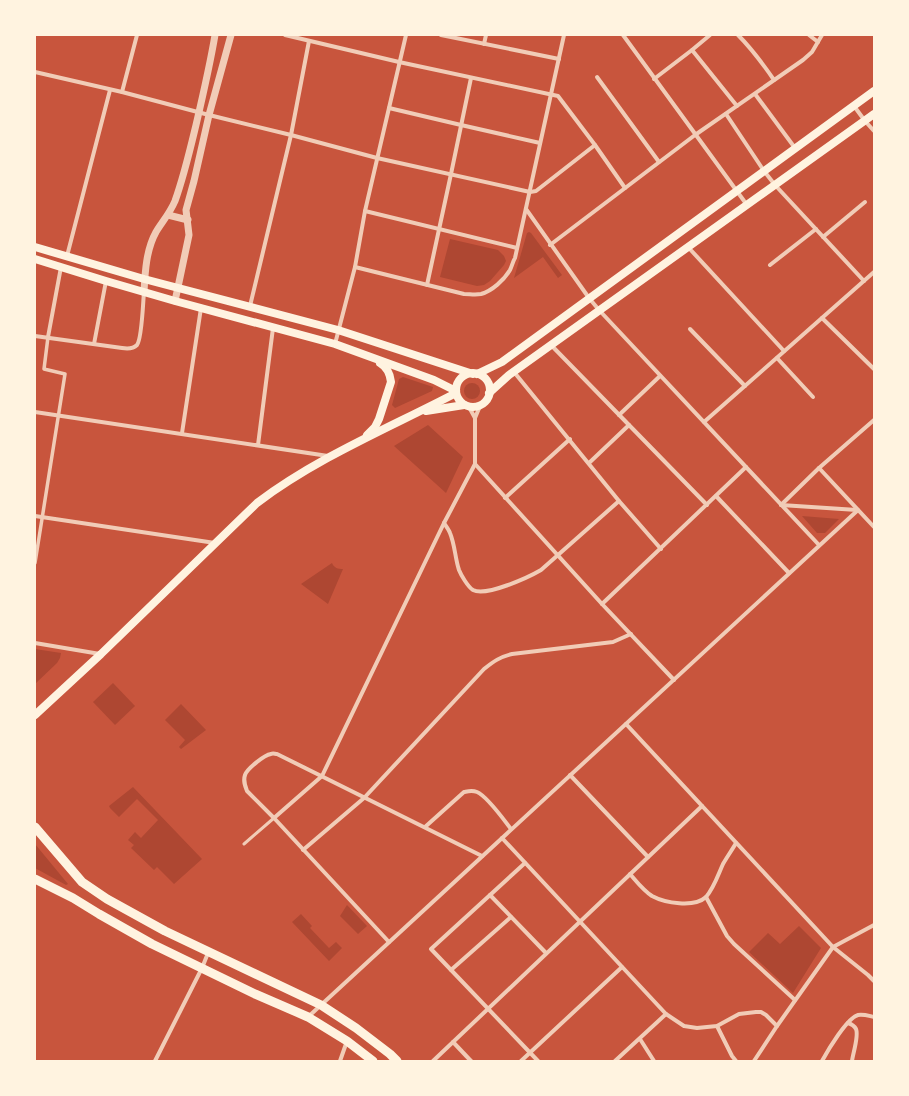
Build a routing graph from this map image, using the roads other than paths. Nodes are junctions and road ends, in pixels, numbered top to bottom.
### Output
1 (137, 35) edge
2 (215, 35) edge
3 (232, 35) edge
4 (285, 35) edge
5 (406, 35) edge
6 (441, 35) edge
7 (486, 35) edge
8 (564, 35) edge
9 (623, 35) edge
10 (710, 35) edge
11 (738, 35) edge
12 (809, 35) edge
13 (822, 35) edge
14 (310, 41) junction
15 (818, 42) junction
16 (484, 44) junction
17 (692, 50) junction
18 (559, 59) junction
19 (399, 62) junction
20 (35, 72) edge
21 (597, 77) dead end
22 (471, 78) junction
23 (654, 79) junction
24 (774, 80) junction
25 (110, 90) junction
26 (874, 91) edge
27 (122, 92) junction
28 (755, 94) junction
29 (551, 95) junction
30 (854, 105) junction
31 (737, 106) junction
32 (389, 108) junction
33 (199, 112) junction
34 (726, 114) junction
35 (874, 114) edge
36 (209, 115) junction
37 (865, 121) junction
38 (461, 126) junction
39 (874, 131) edge
40 (291, 135) junction
41 (695, 135) junction
42 (540, 143) junction
43 (595, 145) junction
44 (795, 148) junction
45 (377, 158) junction
46 (659, 162) junction
47 (764, 171) junction
48 (452, 174) junction
49 (775, 185) junction
50 (626, 188) junction
51 (737, 191) junction
52 (530, 192) junction
53 (865, 202) dead end
54 (747, 204) junction
55 (526, 209) junction
56 (366, 211) junction
57 (168, 215) junction
58 (188, 220) junction
59 (439, 229) junction
60 (816, 229) junction
61 (823, 237) junction
62 (550, 245) junction
63 (35, 247) edge
64 (688, 247) junction
65 (517, 248) junction
66 (67, 256) junction
67 (35, 259) edge
68 (770, 265) dead end
69 (61, 267) junction
70 (355, 267) junction
71 (874, 272) edge
72 (144, 279) junction
73 (106, 281) junction
74 (864, 281) junction
75 (427, 285) junction
76 (178, 287) junction
77 (144, 292) junction
78 (589, 298) junction
79 (174, 301) junction
80 (250, 306) junction
81 (201, 308) junction
82 (599, 310) junction
83 (822, 318) junction
84 (274, 327) junction
85 (338, 330) junction
86 (690, 330) dead end
87 (35, 336) edge
88 (48, 338) junction
89 (94, 344) junction
90 (335, 344) junction
91 (551, 345) junction
92 (784, 351) junction
93 (359, 353) junction
94 (777, 358) junction
95 (874, 369) edge
96 (514, 371) junction
97 (475, 374) junction
98 (660, 376) junction
99 (745, 386) junction
100 (456, 392) junction
101 (489, 393) junction
102 (813, 398) dead end
103 (466, 406) junction
104 (480, 406) junction
105 (35, 412) edge
106 (420, 412) junction
107 (59, 415) junction
108 (619, 415) junction
109 (475, 418) junction
110 (874, 420) edge
111 (704, 422) junction
112 (629, 425) junction
113 (182, 434) junction
114 (570, 439) junction
115 (360, 441) junction
116 (258, 445) junction
117 (330, 456) junction
118 (589, 463) junction
119 (475, 464) junction
120 (746, 467) junction
121 (819, 468) junction
122 (716, 496) junction
123 (505, 498) junction
124 (620, 501) junction
125 (707, 504) junction
126 (781, 504) junction
127 (858, 510) junction
128 (35, 516) edge
129 (42, 517) junction
130 (444, 523) junction
131 (874, 527) edge
132 (216, 543) junction
133 (819, 545) junction
134 (661, 549) junction
135 (558, 556) junction
136 (35, 563) edge
137 (789, 573) junction
138 (602, 604) junction
139 (631, 634) junction
140 (35, 643) edge
141 (101, 654) junction
142 (674, 680) junction
143 (36, 713) edge
144 (626, 724) junction
145 (570, 775) junction
146 (322, 776) junction
147 (364, 798) junction
148 (702, 806) junction
149 (274, 818) junction
150 (35, 827) edge
151 (425, 827) junction
152 (512, 829) junction
153 (502, 838) junction
154 (736, 843) junction
155 (244, 844) dead end
156 (303, 850) junction
157 (482, 856) junction
158 (648, 857) junction
159 (525, 863) junction
160 (630, 874) junction
161 (35, 879) edge
162 (78, 890) junction
163 (490, 895) junction
164 (706, 897) junction
165 (511, 917) junction
166 (580, 921) junction
167 (874, 925) edge
168 (389, 942) junction
169 (833, 947) junction
170 (208, 953) junction
171 (546, 953) junction
172 (622, 966) junction
173 (202, 968) junction
174 (452, 970) junction
175 (874, 981) edge
176 (794, 1000) junction
177 (321, 1005) junction
178 (488, 1009) junction
179 (666, 1014) junction
180 (308, 1017) junction
181 (874, 1017) edge
182 (848, 1023) junction
183 (717, 1026) junction
184 (777, 1026) junction
185 (640, 1038) junction
186 (347, 1041) junction
187 (453, 1042) junction
188 (530, 1053) junction
189 (155, 1061) edge
190 (340, 1061) edge
191 (374, 1061) edge
192 (397, 1061) edge
193 (433, 1061) edge
194 (471, 1061) edge
195 (521, 1061) edge
196 (538, 1061) edge
197 (615, 1061) edge
198 (654, 1061) edge
199 (736, 1061) edge
200 (754, 1061) edge
201 (822, 1061) edge
202 (852, 1061) edge

1 - 27 street
2 - 33 street
3 - 36 street
4 - 14 street
5 - 19 street
6 - 16 street
7 - 16 street
8 - 18 street
9 - 23 street
10 - 17 street
11 - 24 street
12 - 15 street
13 - 15 street
14 - 19 street
14 - 40 street
15 - 24 street
16 - 18 street
17 - 23 street
17 - 31 street
18 - 29 street
19 - 22 street
19 - 32 street
20 - 25 street
21 - 46 street
22 - 29 street
22 - 38 street
23 - 41 street
24 - 28 street
25 - 27 street
25 - 66 street
26 - 30 main road
27 - 33 street
28 - 31 street
28 - 44 street
29 - 42 street
29 - 43 street
30 - 37 street
30 - 44 main road
31 - 34 street
32 - 38 street
32 - 45 street
33 - 36 street
33 - 57 street
34 - 41 street
34 - 47 street
35 - 37 main road
36 - 40 street
36 - 58 street
37 - 39 street
37 - 49 main road
38 - 42 street
38 - 48 street
40 - 45 street
40 - 80 street
41 - 46 street
41 - 51 street
42 - 52 street
43 - 50 street
43 - 52 street
44 - 47 main road
45 - 48 street
45 - 56 street
46 - 50 street
47 - 49 street
47 - 51 main road
48 - 52 street
48 - 59 street
49 - 54 main road
49 - 60 street
50 - 62 street
51 - 54 street
51 - 78 main road
52 - 55 street
53 - 61 street
54 - 64 main road
55 - 62 street
55 - 65 street
56 - 59 street
56 - 70 street
57 - 58 street
57 - 72 street
58 - 76 street
59 - 65 street
59 - 75 street
60 - 61 street
60 - 68 street
61 - 74 street
62 - 78 street
63 - 66 main road
64 - 82 main road
64 - 92 street
65 - 75 street
66 - 72 main road
67 - 69 main road
69 - 73 main road
69 - 88 street
70 - 75 street
70 - 85 street
71 - 74 street
72 - 76 main road
72 - 77 street
73 - 77 main road
73 - 89 street
74 - 83 street
76 - 79 street
76 - 80 main road
77 - 79 main road
77 - 89 street
78 - 82 street
78 - 97 main road
79 - 81 main road
80 - 85 main road
81 - 84 main road
81 - 113 street
82 - 91 main road
82 - 98 street
83 - 92 street
83 - 95 street
84 - 90 main road
84 - 116 street
85 - 90 street
85 - 97 main road
86 - 99 street
87 - 88 street
88 - 89 street
88 - 107 street
90 - 93 main road
91 - 96 main road
91 - 108 street
92 - 94 street
93 - 100 main road
93 - 115 main road
94 - 99 street
94 - 102 street
96 - 101 main road
96 - 114 street
97 - 100 main road
97 - 101 main road
98 - 108 street
98 - 111 street
99 - 111 street
100 - 103 main road
100 - 106 main road
101 - 104 main road
103 - 104 main road
103 - 106 main road
103 - 109 street
104 - 109 street
105 - 107 street
106 - 115 main road
107 - 113 street
107 - 129 street
108 - 112 street
109 - 119 street
110 - 121 street
111 - 120 street
112 - 118 street
112 - 125 street
113 - 116 street
114 - 118 street
114 - 123 street
115 - 117 main road
116 - 117 street
117 - 132 main road
118 - 124 street
119 - 123 street
119 - 130 street
120 - 122 street
120 - 126 street
121 - 126 street
121 - 127 street
122 - 125 street
122 - 137 street
123 - 135 street
124 - 134 street
124 - 135 street
125 - 134 street
126 - 127 street
126 - 133 street
127 - 131 street
127 - 133 street
128 - 129 street
129 - 132 street
129 - 136 street
130 - 135 street
130 - 146 street
132 - 141 main road
133 - 137 street
134 - 138 street
135 - 138 street
137 - 142 street
138 - 139 street
139 - 142 street
139 - 147 street
140 - 141 street
141 - 143 main road
142 - 144 street
144 - 145 street
144 - 148 street
145 - 152 street
145 - 158 street
146 - 147 street
146 - 149 street
146 - 149 street
147 - 151 street
147 - 156 street
148 - 154 street
148 - 158 street
149 - 155 lane
149 - 156 street
150 - 162 main road
151 - 152 street
151 - 157 street
152 - 153 street
153 - 157 street
153 - 159 street
154 - 164 street
154 - 169 street
156 - 168 street
157 - 168 street
158 - 160 street
159 - 163 street
159 - 166 street
160 - 164 street
160 - 166 street
161 - 162 main road
162 - 170 main road
162 - 173 main road
163 - 165 street
163 - 174 street
164 - 176 street
165 - 171 street
165 - 174 street
166 - 171 street
166 - 172 street
167 - 169 street
168 - 177 street
169 - 175 street
169 - 176 street
170 - 173 street
170 - 177 main road
171 - 178 street
172 - 179 street
172 - 188 street
173 - 180 main road
173 - 189 street
174 - 178 street
176 - 184 street
177 - 180 street
177 - 192 main road
178 - 187 street
178 - 188 street
179 - 183 street
179 - 185 street
180 - 186 main road
181 - 182 street
182 - 201 street
182 - 202 street
183 - 184 street
183 - 199 street
184 - 200 street
185 - 197 street
185 - 198 street
186 - 190 street
186 - 191 main road
187 - 193 street
187 - 194 street
188 - 195 street
188 - 196 street

